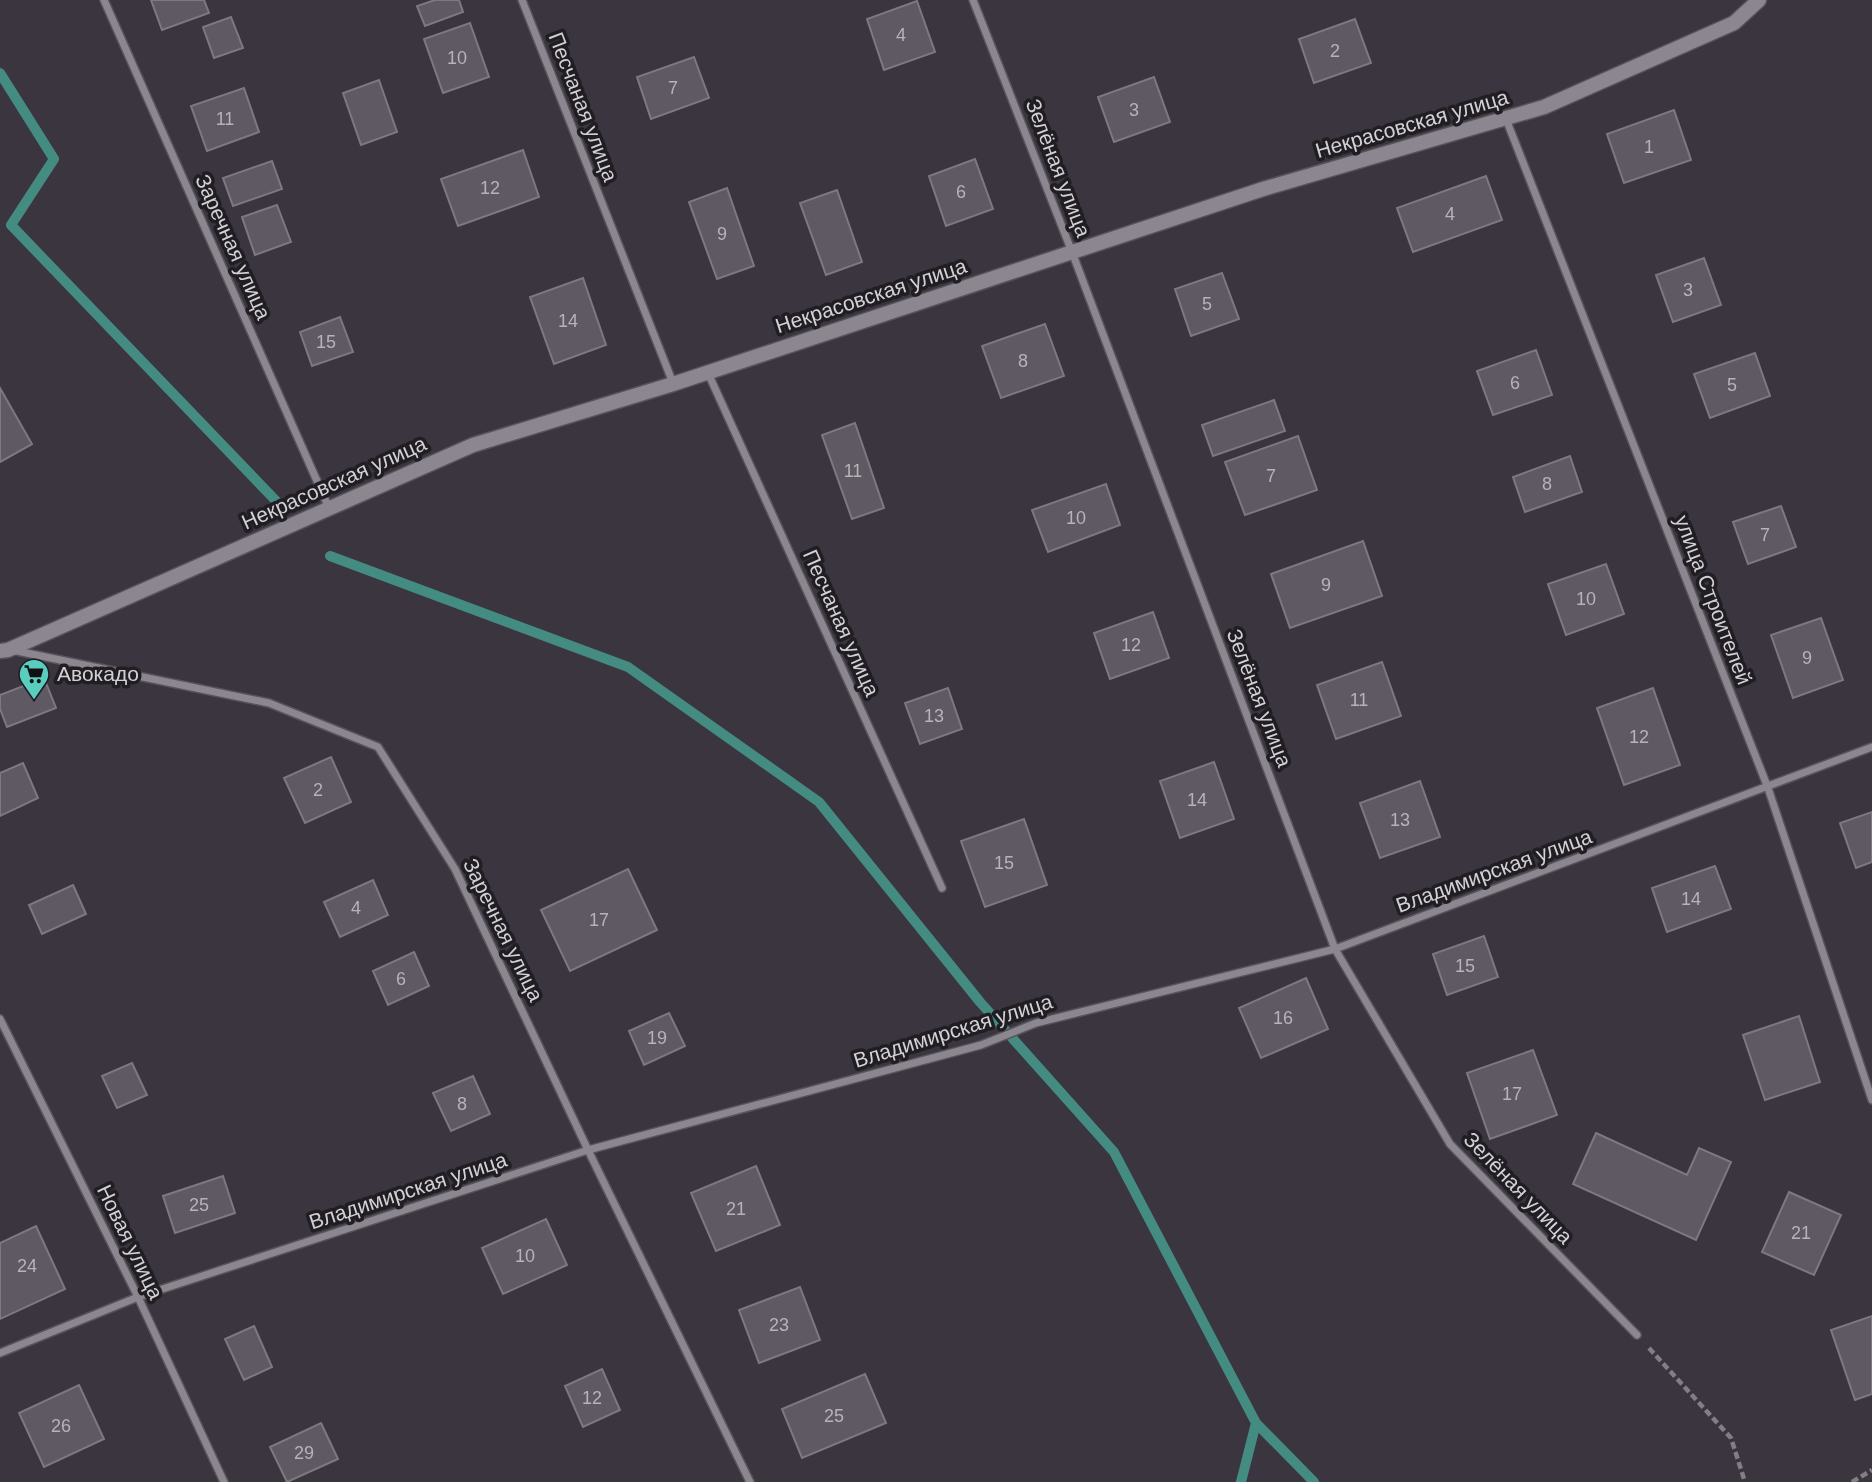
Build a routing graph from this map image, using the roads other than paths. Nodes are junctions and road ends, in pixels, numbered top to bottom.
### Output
1 (104, 0) edge
2 (522, 0) edge
3 (973, 0) edge
4 (1759, 0) edge
5 (1506, 119) junction
6 (1072, 251) junction
7 (708, 372) junction
8 (673, 384) junction
9 (330, 508) junction
10 (4, 650) edge
11 (1872, 747) edge
12 (1768, 788) junction
13 (942, 888) dead end
14 (1335, 949) junction
15 (0, 1019) edge
16 (1872, 1100) edge
17 (588, 1150) junction
18 (138, 1297) junction
19 (1637, 1335) road end
20 (0, 1353) edge
21 (224, 1482) edge
22 (750, 1482) edge

1 - 9 street, Заречная улица
2 - 8 street, Песчаная улица
3 - 6 street, Зелёная улица
4 - 5 street, Некрасовская улица
5 - 6 street, Некрасовская улица
5 - 12 street, улица Строителей
6 - 7 street, Некрасовская улица
6 - 14 street, Зелёная улица
7 - 8 street, Некрасовская улица
7 - 13 street, Песчаная улица
8 - 9 street, Некрасовская улица
9 - 10 street, Некрасовская улица
10 - 17 street, Заречная улица
11 - 12 street, Владимирская улица
12 - 14 street, Владимирская улица
12 - 16 street, улица Строителей
14 - 17 street, Владимирская улица
14 - 19 street, Зелёная улица
15 - 18 street, Новая улица
17 - 18 street, Владимирская улица
17 - 22 street, Заречная улица
18 - 20 street, Владимирская улица
18 - 21 street, Новая улица

